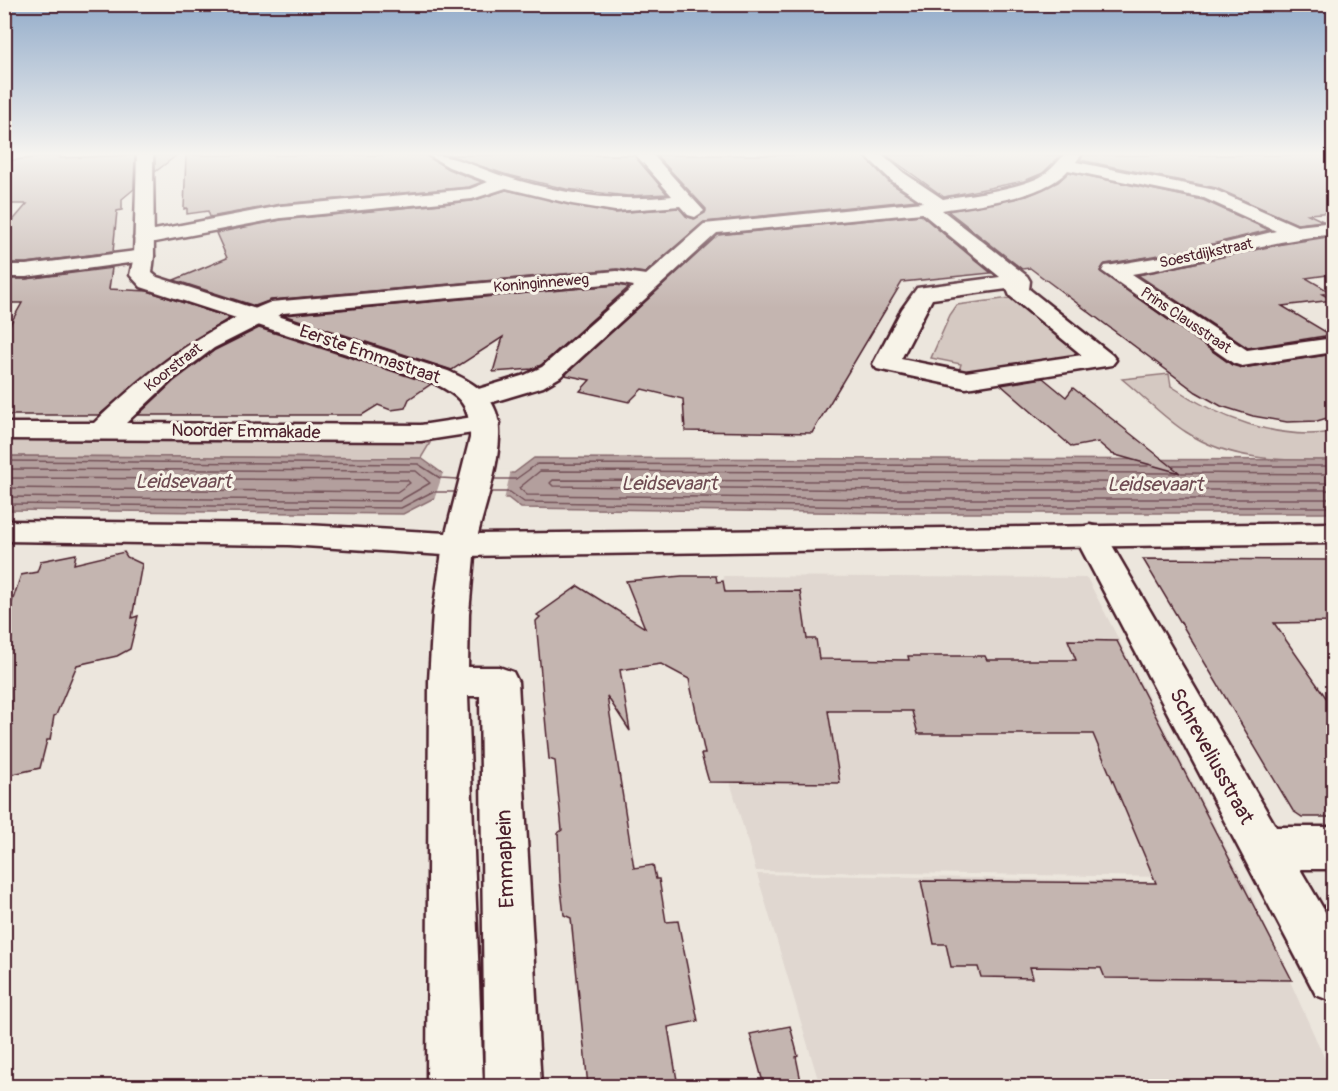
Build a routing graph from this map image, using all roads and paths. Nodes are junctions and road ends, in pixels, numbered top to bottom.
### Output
1 (144, 206) edge
2 (346, 206) edge
3 (690, 206) edge
4 (933, 206) joint
5 (1236, 206) edge
6 (711, 228) junction
7 (1334, 228) edge
8 (1295, 232) junction
9 (144, 247) junction
10 (4, 271) edge
11 (1113, 271) joint
12 (1019, 281) junction
13 (652, 282) junction
14 (253, 316) junction
15 (1334, 345) edge
16 (480, 411) junction
17 (103, 430) junction
18 (4, 431) edge
19 (4, 531) edge
20 (1334, 533) edge
21 (1090, 535) junction
22 (459, 545) junction
23 (448, 681) junction
24 (1262, 848) junction
25 (1334, 848) edge
26 (1334, 977) edge
27 (455, 1086) edge
28 (513, 1086) edge

1 - 9 street
2 - 9 street
3 - 6 street
4 - 6 street
4 - 12 street
5 - 8 street
6 - 13 street
7 - 8 street, Soestdijkstraat
8 - 11 street, Soestdijkstraat
9 - 10 street
9 - 14 street
11 - 15 street, Prins Clausstraat
12 - 12 street
13 - 14 street, Koninginneweg
13 - 16 street, Noorder Emmakade
14 - 16 street, Eerste Emmastraat
14 - 17 street, Koorstraat
16 - 17 street, Noorder Emmakade
16 - 22 street
17 - 18 street, Noorder Emmakade
19 - 22 street
20 - 21 street
21 - 22 street
21 - 24 street, Schreveliusstraat
22 - 23 street
23 - 27 street
23 - 28 street, Emmaplein
24 - 25 street
24 - 26 street, Schreveliusstraat

